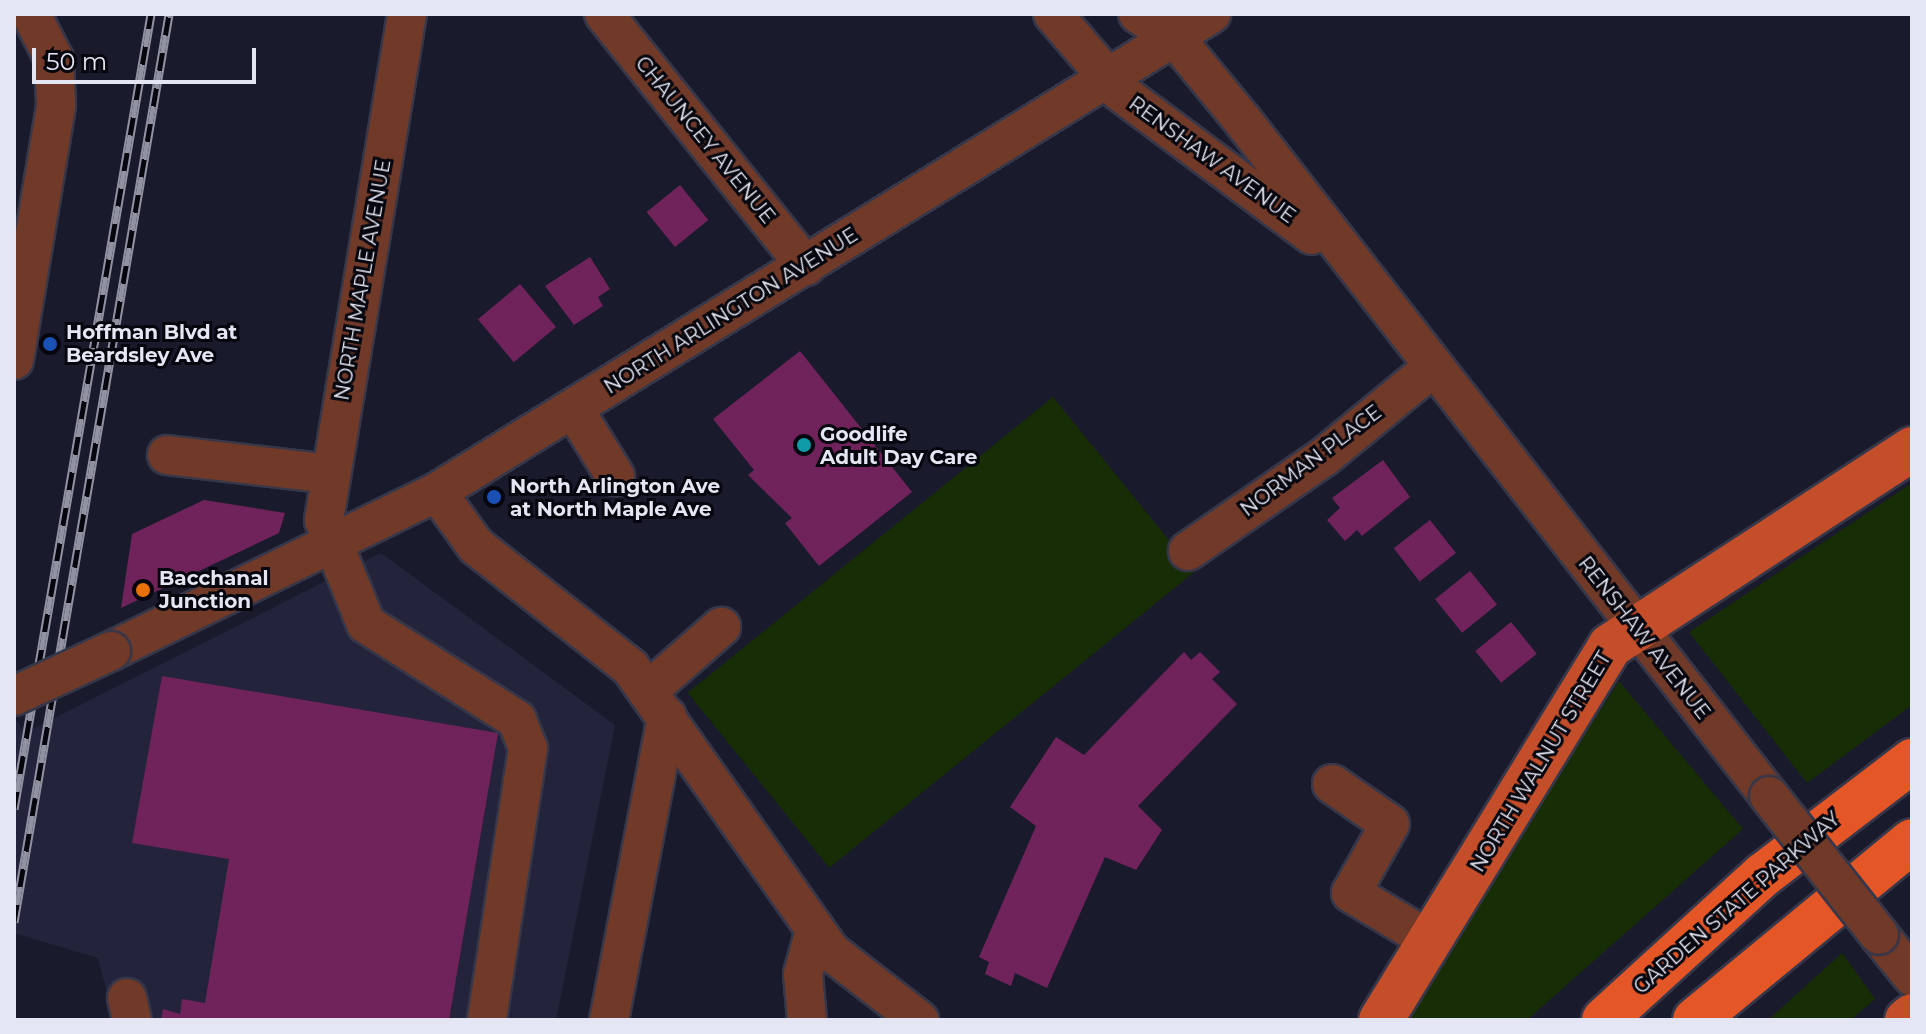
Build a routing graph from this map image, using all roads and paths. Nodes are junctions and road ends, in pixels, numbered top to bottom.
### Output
1 (31, 14) edge
2 (407, 14) edge
3 (604, 14) edge
4 (1053, 14) edge
5 (1138, 14) edge
6 (1211, 14) edge
7 (1174, 37) junction
8 (1108, 79) junction
9 (1243, 121) junction
10 (1210, 158) junction
11 (806, 266) junction
12 (1378, 298) junction
13 (14, 360) edge
14 (1432, 368) junction
15 (573, 408) junction
16 (1912, 449) edge
17 (167, 455) dead end
18 (330, 474) junction
19 (615, 476) dead end
20 (437, 492) junction
21 (331, 545) junction
22 (1188, 551) dead end
23 (1634, 625) junction
24 (721, 627) dead end
25 (14, 696) edge
26 (658, 703) junction
27 (1912, 761) edge
28 (1332, 784) dead end
29 (1912, 841) edge
30 (1912, 879) edge
31 (815, 930) junction
32 (1431, 941) junction
33 (1747, 974) junction
34 (1912, 976) edge
35 (1387, 1009) edge
36 (1912, 1016) edge
37 (487, 1020) edge
38 (609, 1020) edge
39 (807, 1020) edge
40 (919, 1020) edge
41 (1604, 1020) edge
42 (1695, 1020) edge
43 (1907, 1020) edge

1 - 13 street
2 - 18 street, NORTH MAPLE AVENUE
3 - 11 street, CHAUNCEY AVENUE
4 - 8 street, RENSHAW AVENUE
5 - 7 street, RENSHAW AVENUE
6 - 7 street, NORTH ARLINGTON AVENUE
7 - 8 street, NORTH ARLINGTON AVENUE
7 - 9 street, RENSHAW AVENUE
8 - 10 street, RENSHAW AVENUE
8 - 11 street, NORTH ARLINGTON AVENUE
9 - 10 street
9 - 12 street, RENSHAW AVENUE
10 - 12 street, RENSHAW AVENUE
11 - 15 street, NORTH ARLINGTON AVENUE
12 - 14 street, RENSHAW AVENUE
14 - 22 street, NORMAN PLACE
14 - 23 street, RENSHAW AVENUE
15 - 19 street
15 - 20 street, NORTH ARLINGTON AVENUE
16 - 23 main road, NORTH WALNUT STREET
17 - 18 street
18 - 21 street, NORTH MAPLE AVENUE
20 - 21 street, NORTH ARLINGTON AVENUE
20 - 26 street
21 - 25 street, NORTH ARLINGTON AVENUE, bridge
21 - 37 street, NORTH MAPLE AVENUE
23 - 32 main road, NORTH WALNUT STREET
23 - 34 street, RENSHAW AVENUE, bridge
24 - 26 street
26 - 31 street
26 - 38 street
27 - 41 highway, GARDEN STATE PARKWAY
28 - 32 street
29 - 33 highway
30 - 33 highway
31 - 39 street
31 - 40 street
32 - 35 main road, NORTH WALNUT STREET
33 - 42 highway
36 - 43 main road

